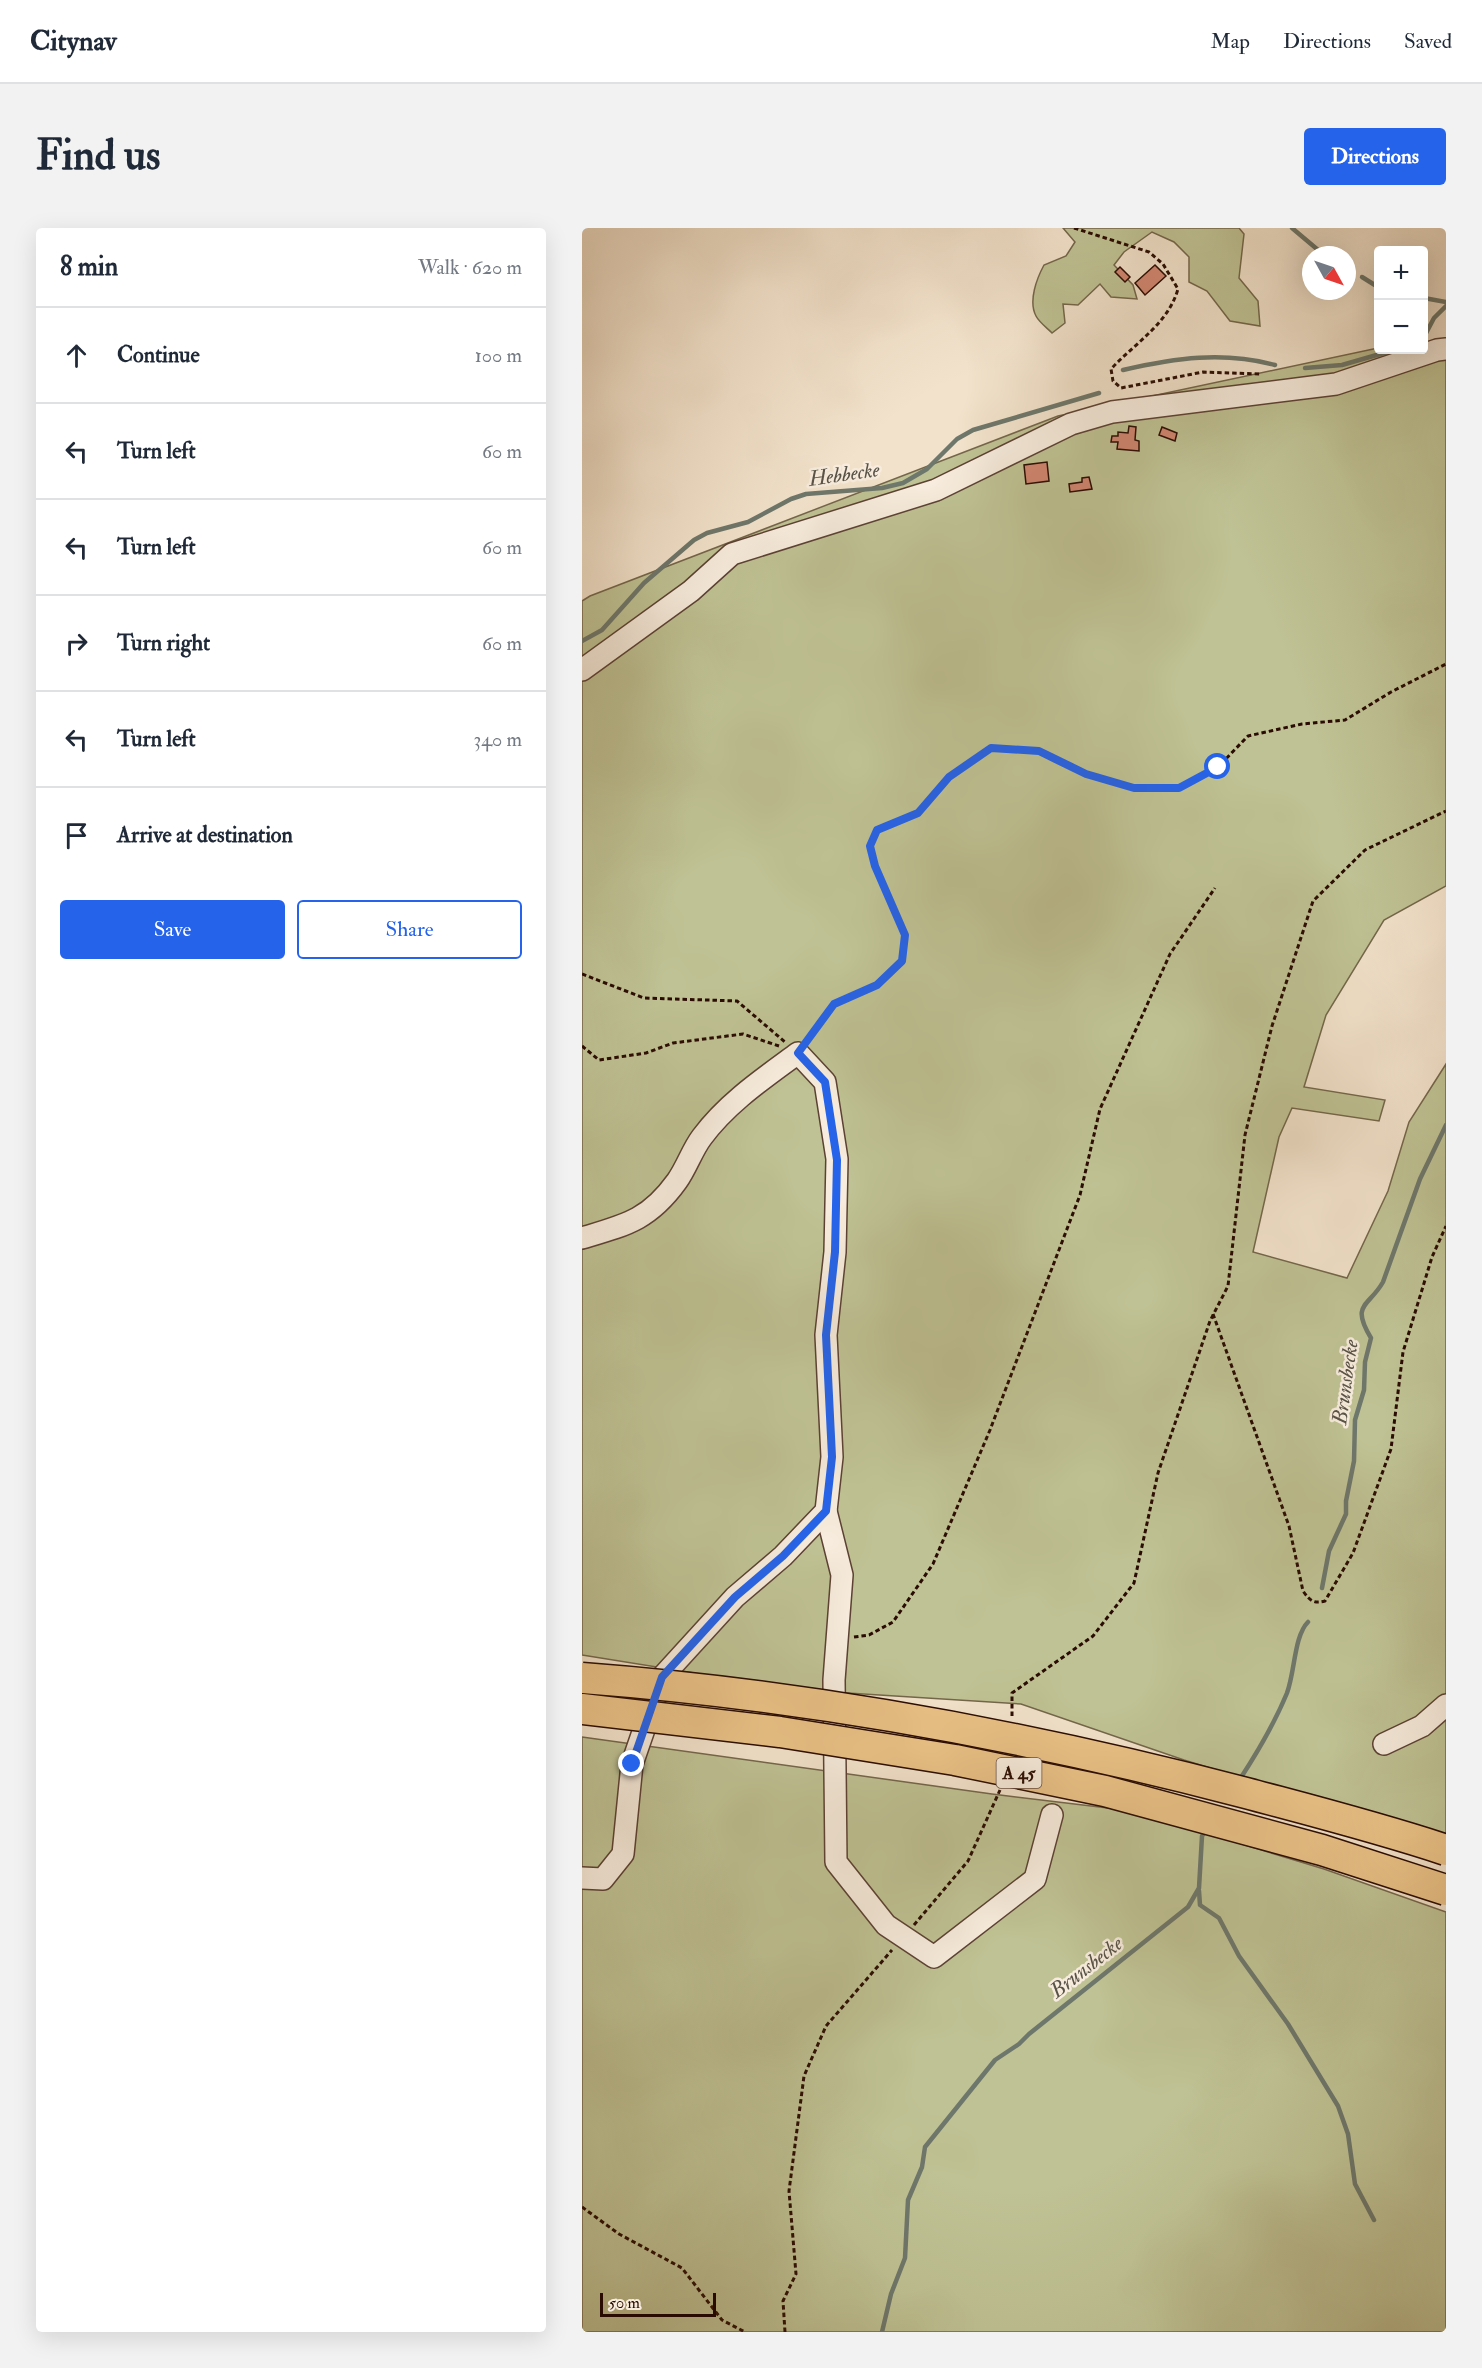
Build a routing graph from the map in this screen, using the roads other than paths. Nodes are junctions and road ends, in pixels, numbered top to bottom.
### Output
1 (1446, 349) edge
2 (582, 670) edge
3 (582, 1238) edge
4 (826, 1511) junction
5 (582, 1678) edge
6 (1446, 1706) edge
7 (582, 1709) edge
8 (1384, 1744) dead end
9 (1052, 1815) dead end
10 (1446, 1850) edge
11 (582, 1878) edge
12 (1446, 1890) edge

1 - 2 street
3 - 4 street
4 - 9 street
4 - 11 street
5 - 10 highway, A 45, bridge
6 - 8 street
7 - 12 highway, A 45, bridge

